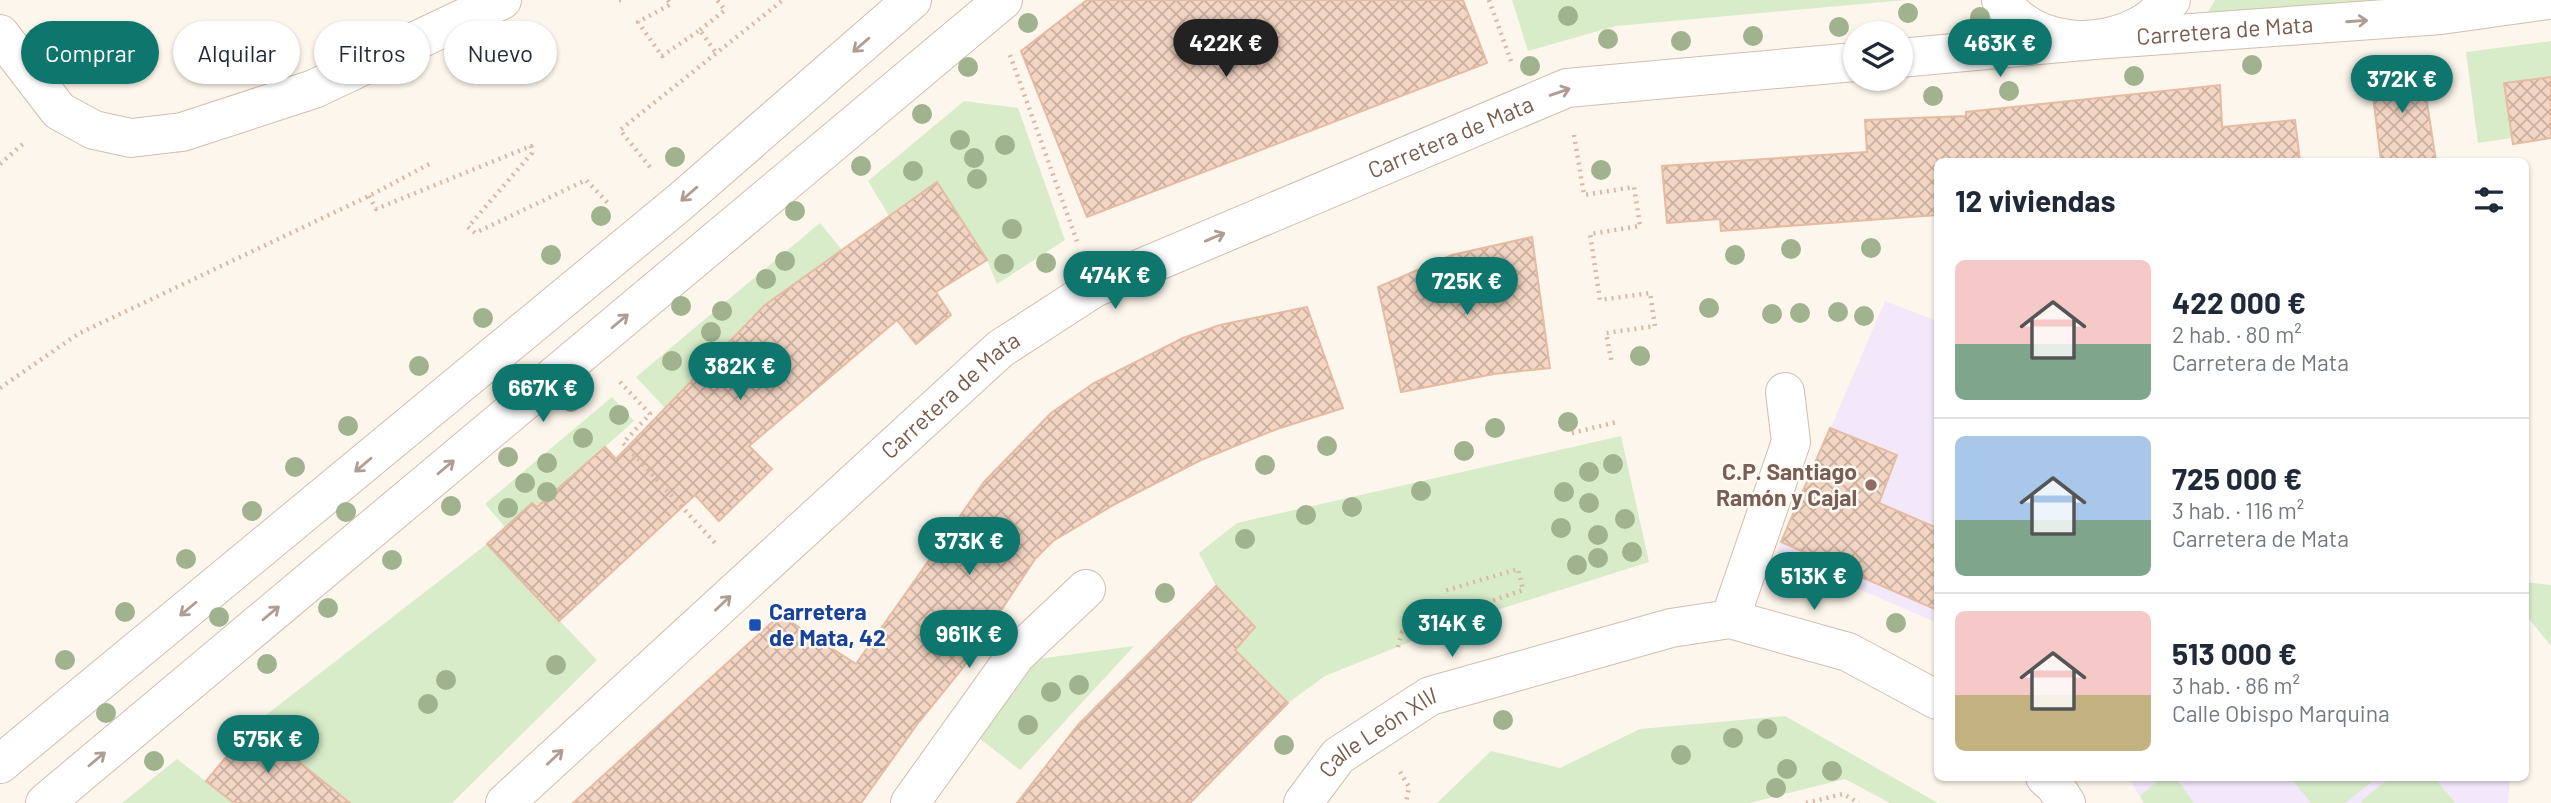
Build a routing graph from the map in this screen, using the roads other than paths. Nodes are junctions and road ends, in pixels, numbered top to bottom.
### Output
1 (502, 0) edge
2 (912, 0) edge
3 (2001, 0) edge
4 (2171, 0) edge
5 (2548, 0) edge
6 (998, 4) edge
7 (0, 34) edge
8 (2094, 40) junction
9 (1913, 57) edge
10 (1843, 63) edge
11 (1785, 393) dead end
12 (1086, 589) dead end
13 (1730, 619) junction
14 (1934, 698) edge
15 (0, 764) edge
16 (2049, 781) edge
17 (45, 803) edge
18 (505, 803) edge
19 (910, 803) edge
20 (1303, 803) edge
21 (2066, 803) edge

1 - 7 street
2 -> 15 street
3 - 8 street
4 - 8 street
8 -> 5 street, Carretera de Mata
17 -> 6 street
8 - 9 street, Carretera de Mata
18 -> 10 street, Carretera de Mata
11 - 13 street
12 - 19 street
13 - 14 street
13 - 20 street, Calle León XIII
16 - 21 street

